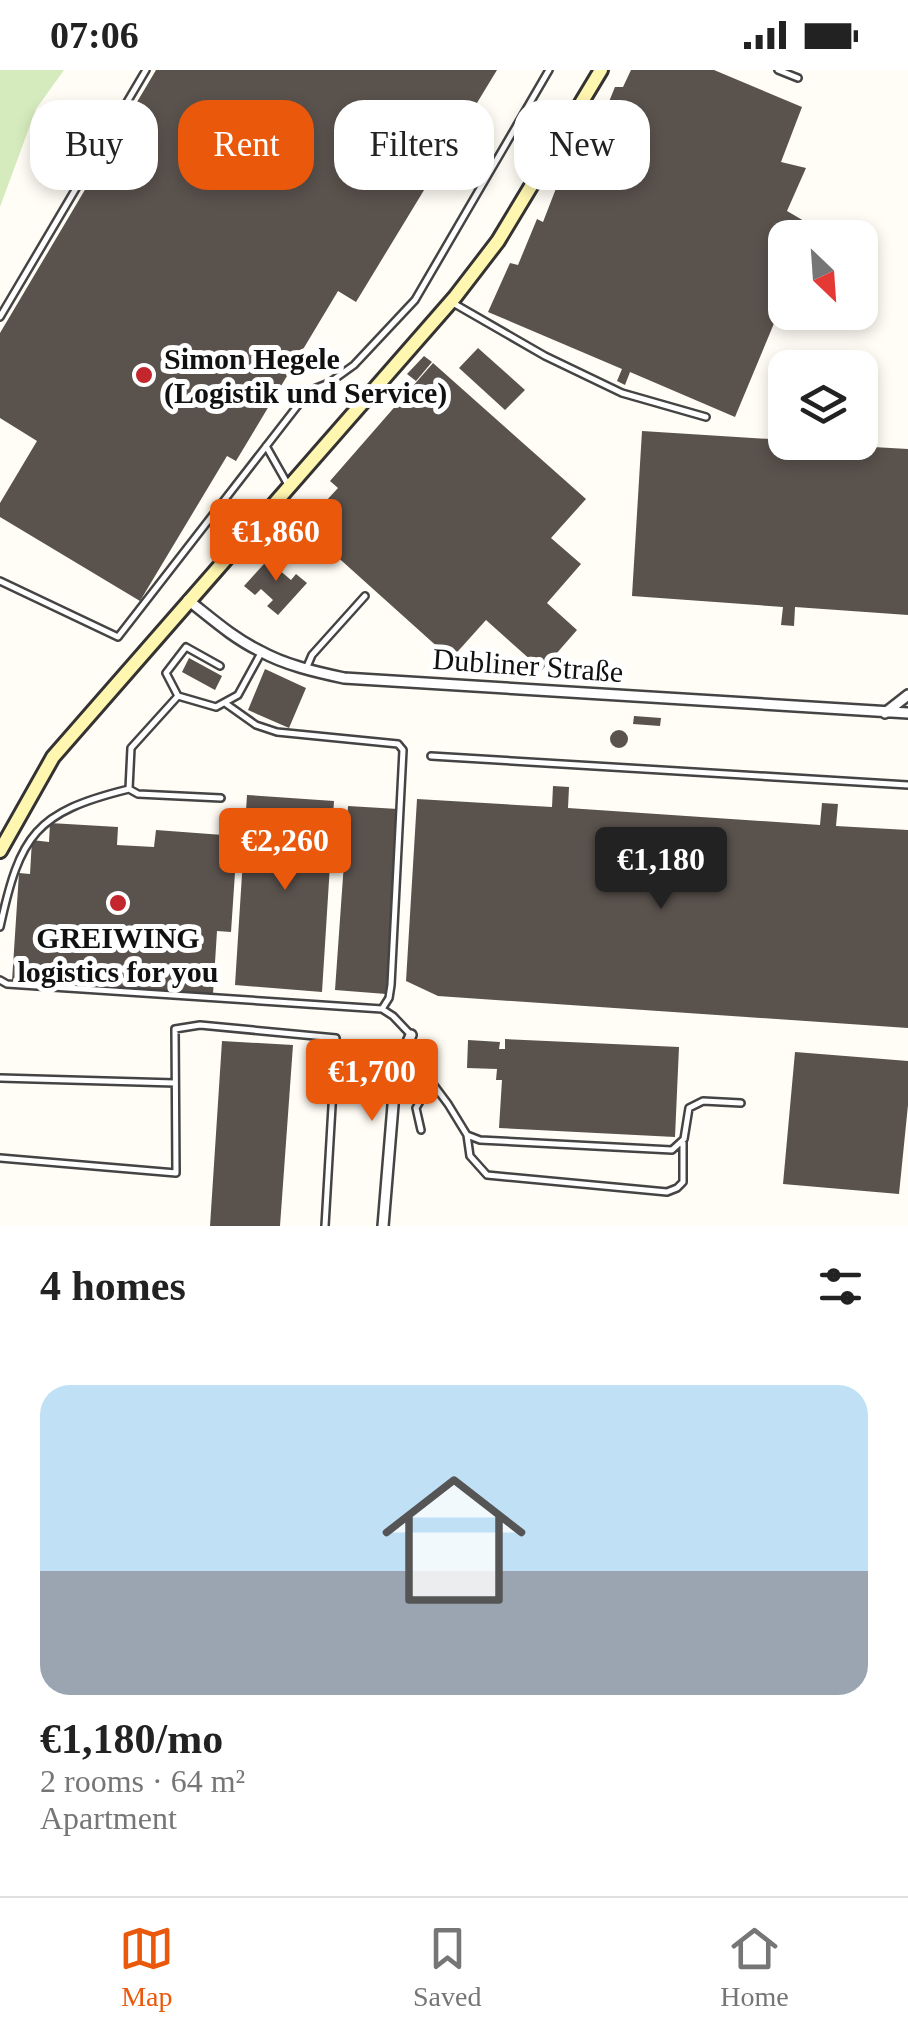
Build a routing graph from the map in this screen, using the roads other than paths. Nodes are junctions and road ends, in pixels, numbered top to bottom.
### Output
1 (146, 70) edge
2 (549, 70) edge
3 (601, 70) edge
4 (778, 70) edge
5 (798, 78) dead end
6 (451, 301) junction
7 (0, 316) edge
8 (706, 416) dead end
9 (266, 446) junction
10 (288, 486) junction
11 (0, 581) edge
12 (365, 596) dead end
13 (188, 600) junction
14 (262, 652) junction
15 (220, 666) dead end
16 (306, 669) junction
17 (908, 695) edge
18 (178, 696) junction
19 (225, 704) junction
20 (886, 713) junction
21 (908, 713) edge
22 (432, 756) dead end
23 (908, 785) edge
24 (129, 789) junction
25 (222, 798) dead end
26 (0, 851) edge
27 (0, 927) edge
28 (0, 980) edge
29 (382, 1009) junction
30 (411, 1035) joint
31 (406, 1048) junction
32 (0, 1078) edge
33 (432, 1082) junction
34 (175, 1084) junction
35 (741, 1102) dead end
36 (420, 1130) dead end
37 (467, 1135) junction
38 (684, 1139) junction
39 (0, 1158) edge
40 (325, 1226) edge
41 (383, 1226) edge

1 - 7 lane
2 - 9 lane
3 - 6 street
4 - 5 lane
6 - 8 lane
6 - 10 street
9 - 10 lane
9 - 11 lane
10 - 13 street
12 - 16 lane
13 - 14 street, Dubliner Straße
13 - 26 street
14 - 16 street, Dubliner Straße
14 - 19 lane
15 - 18 lane
16 - 20 street, Dubliner Straße
17 - 20 street
18 - 19 lane
18 - 24 lane
19 - 29 lane
20 - 21 street, Dubliner Straße
22 - 23 lane
24 - 25 lane
24 - 27 lane
28 - 29 lane
29 - 30 lane
30 - 31 street
31 - 33 lane
31 - 41 street
32 - 34 lane
33 - 36 lane
33 - 37 lane
34 - 39 lane
34 - 40 lane
35 - 38 lane
37 - 38 lane
37 - 38 lane

